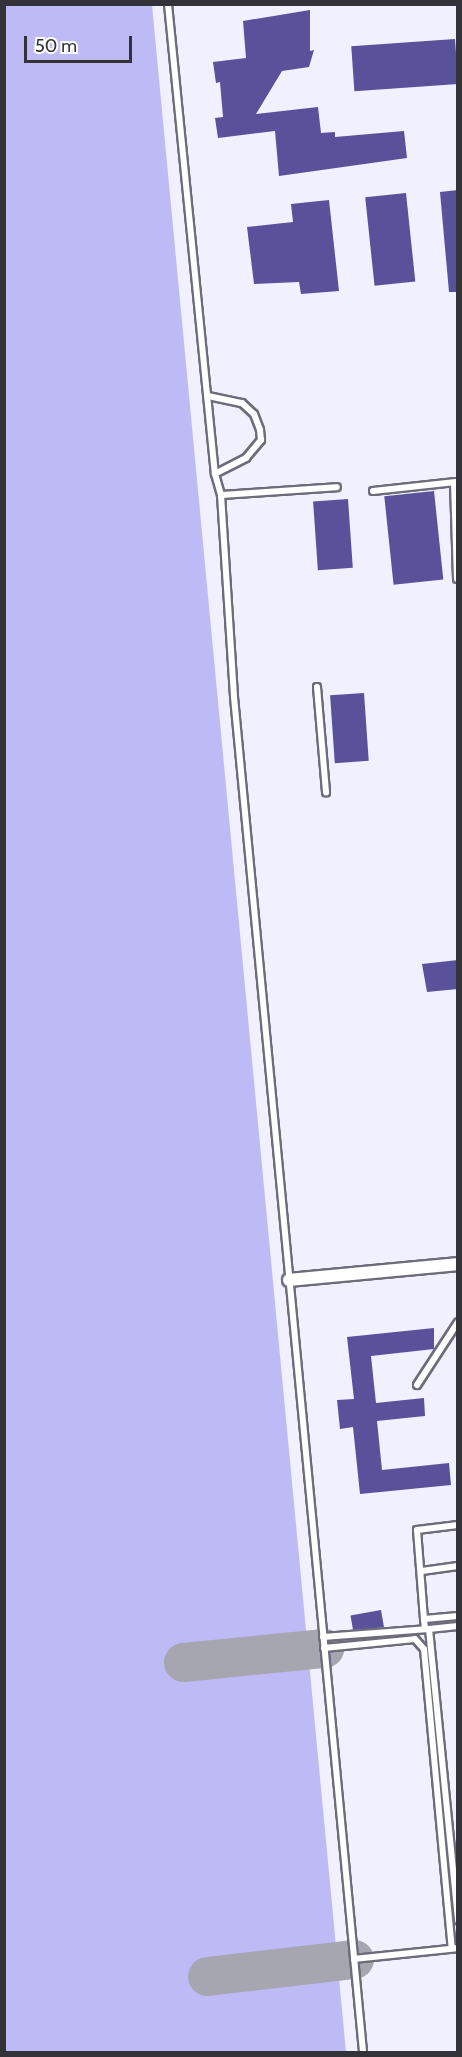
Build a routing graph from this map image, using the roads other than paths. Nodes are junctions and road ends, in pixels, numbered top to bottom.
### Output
1 (168, 4) edge
2 (208, 396) junction
3 (215, 474) junction
4 (456, 482) edge
5 (337, 487) dead end
6 (373, 491) dead end
7 (221, 495) junction
8 (457, 579) edge
9 (317, 687) dead end
10 (326, 793) dead end
11 (458, 1264) edge
12 (289, 1280) junction
13 (458, 1322) edge
14 (417, 1385) dead end
15 (458, 1525) edge
16 (458, 1566) edge
17 (422, 1571) junction
18 (458, 1616) edge
19 (424, 1619) junction
20 (458, 1626) edge
21 (427, 1629) junction
22 (323, 1637) junction
23 (324, 1648) junction
24 (458, 1921) edge
25 (455, 1948) edge
26 (354, 1959) junction
27 (363, 2052) edge

1 - 2 lane
2 - 3 lane
2 - 3 lane
3 - 7 lane
4 - 6 lane
4 - 8 lane
5 - 7 lane
7 - 12 lane
9 - 10 lane
11 - 12 street
12 - 22 lane
13 - 14 lane
15 - 17 lane
16 - 17 lane
17 - 19 lane
18 - 19 lane
19 - 21 lane
20 - 21 lane
21 - 22 lane
21 - 24 lane
22 - 23 lane
23 - 25 lane
23 - 26 lane
25 - 26 lane
26 - 27 lane

